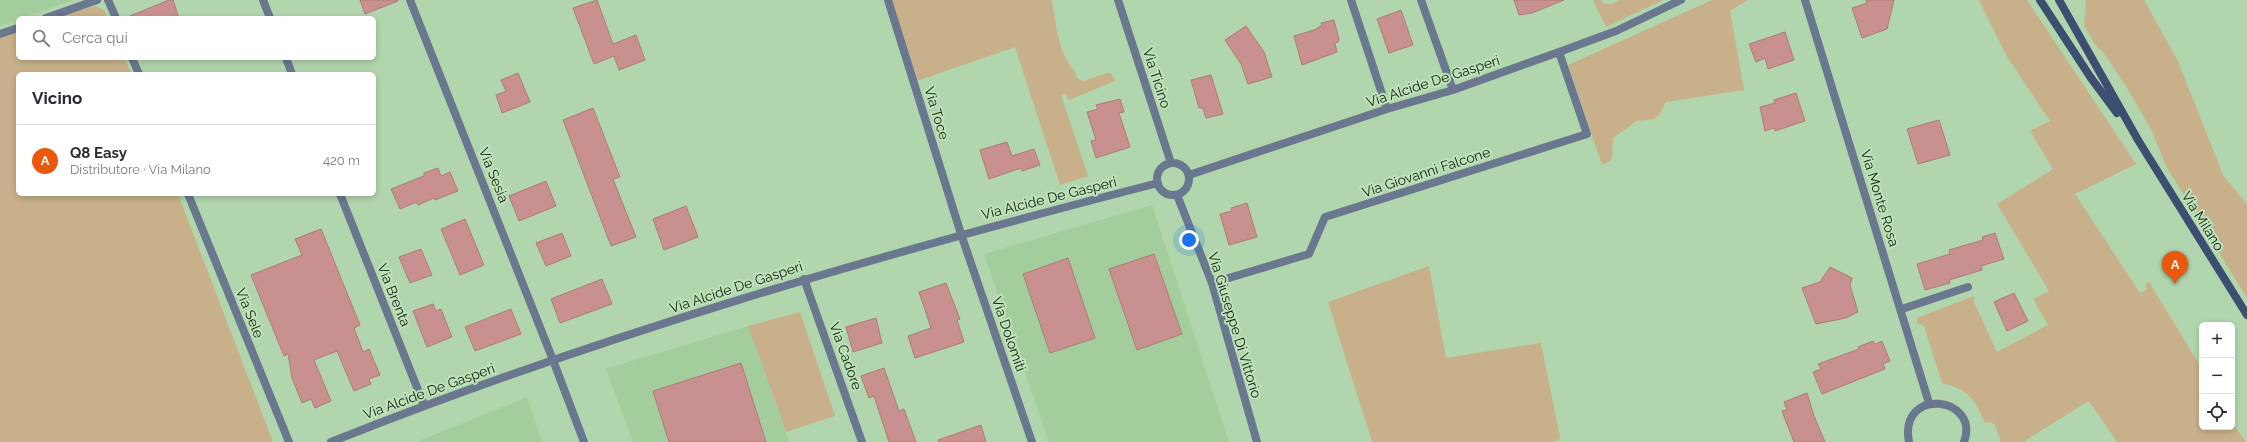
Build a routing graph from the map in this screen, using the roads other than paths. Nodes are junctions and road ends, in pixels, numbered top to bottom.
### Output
1 (97, 0) edge
2 (108, 0) edge
3 (263, 0) edge
4 (410, 0) edge
5 (888, 0) edge
6 (1118, 0) edge
7 (1351, 0) edge
8 (1421, 0) edge
9 (1681, 0) edge
10 (1805, 0) edge
11 (2040, 0) edge
12 (2059, 0) edge
13 (52, 16) edge
14 (115, 16) edge
15 (269, 16) edge
16 (16, 29) edge
17 (0, 34) edge
18 (1559, 52) junction
19 (133, 60) edge
20 (287, 60) edge
21 (138, 72) edge
22 (291, 72) edge
23 (1452, 90) junction
24 (1387, 109) junction
25 (2138, 140) junction
26 (1171, 163) junction
27 (1189, 175) junction
28 (1158, 183) junction
29 (1177, 195) junction
30 (189, 196) edge
31 (341, 196) edge
32 (961, 234) junction
33 (804, 279) junction
34 (1212, 283) junction
35 (1968, 288) dead end
36 (1902, 309) junction
37 (2247, 314) edge
38 (554, 360) junction
39 (1930, 403) junction
40 (424, 405) junction
41 (289, 442) edge
42 (331, 442) edge
43 (584, 442) edge
44 (862, 442) edge
45 (1032, 442) edge
46 (1257, 442) edge
47 (1909, 442) edge
48 (1964, 442) edge

1 - 13 street
2 - 14 street
3 - 15 street
4 - 38 street, Via Sesia
5 - 32 street, Via Toce
6 - 26 street, Via Ticino
7 - 24 street
8 - 23 street
9 - 18 street, Via Alcide De Gasperi
10 - 36 street, Via Monte Rosa
11 - 25 main road, Via Milano
12 - 25 main road, Via Milano
16 - 17 street
18 - 23 street, Via Alcide De Gasperi
18 - 34 street, Via Giovanni Falcone
19 - 21 street
20 - 22 street
23 - 24 street, Via Alcide De Gasperi
24 - 27 street, Via Alcide De Gasperi
25 - 37 main road, Via Milano
26 - 27 street
26 - 28 street
27 - 29 street
28 - 29 street
28 - 32 street, Via Alcide De Gasperi
29 - 34 street, Via Giuseppe Di Vittorio
30 - 41 street, Via Sele
31 - 40 street, Via Brenta
32 - 33 street, Via Alcide De Gasperi
32 - 45 street, Via Dolomiti
33 - 38 street, Via Alcide De Gasperi
33 - 44 street, Via Cadore
34 - 46 street, Via Giuseppe Di Vittorio
35 - 36 street
36 - 39 street, Via Monte Rosa
38 - 40 street, Via Alcide De Gasperi
38 - 43 street, Via Sesia
39 - 47 street
39 - 48 street
40 - 42 street, Via Alcide De Gasperi

